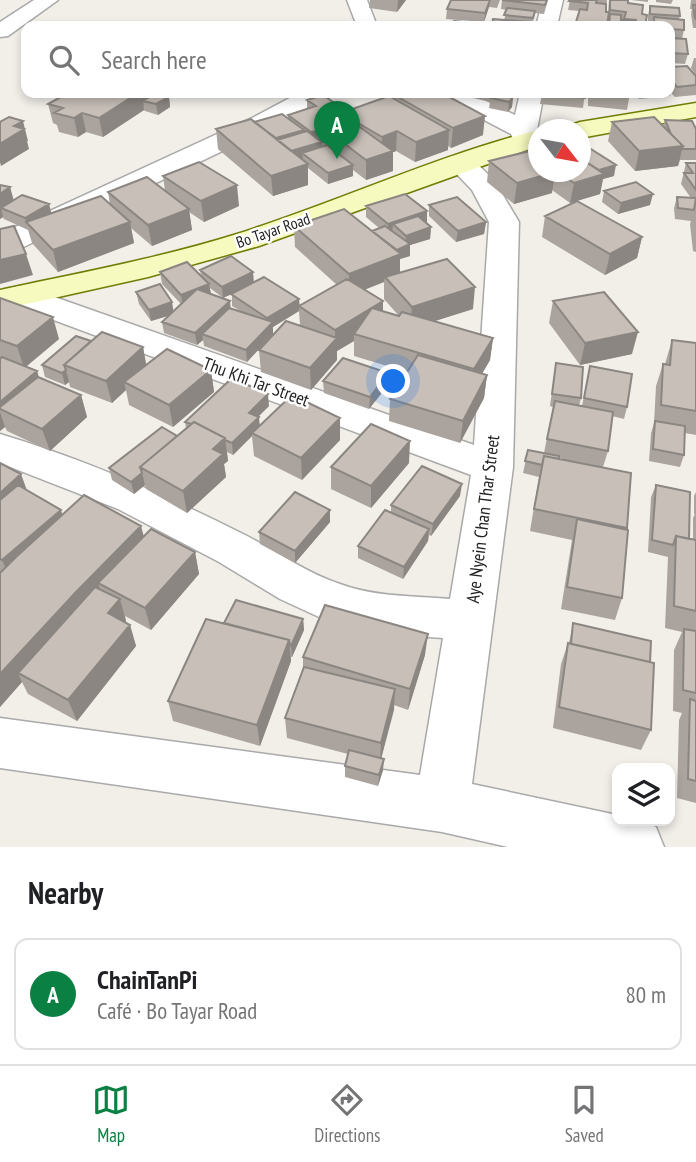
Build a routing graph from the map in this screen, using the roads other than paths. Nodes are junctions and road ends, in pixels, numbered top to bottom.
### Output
1 (48, 0) edge
2 (357, 0) edge
3 (553, 0) edge
4 (365, 21) edge
5 (548, 21) edge
6 (0, 32) edge
7 (308, 98) edge
8 (461, 98) edge
9 (532, 98) edge
10 (696, 110) edge
11 (530, 119) edge
12 (591, 128) edge
13 (528, 135) edge
14 (528, 136) edge
15 (460, 163) junction
16 (0, 246) edge
17 (10, 298) edge
18 (0, 448) edge
19 (493, 467) junction
20 (470, 620) junction
21 (0, 743) edge
22 (442, 805) junction
23 (636, 847) edge

1 - 6 street
2 - 4 street
3 - 5 street
7 - 16 street
8 - 13 street
9 - 11 street
10 - 12 main road
14 - 15 main road, Bo Tayar Road
15 - 17 main road, Bo Tayar Road
15 - 19 street, Aye Nyein Chan Thar Street
17 - 19 street, Thu Khi Tar Street
18 - 20 street
19 - 20 street, Aye Nyein Chan Thar Street
20 - 22 street, Aye Nyein Chan Thar Street
21 - 22 street
22 - 23 street

